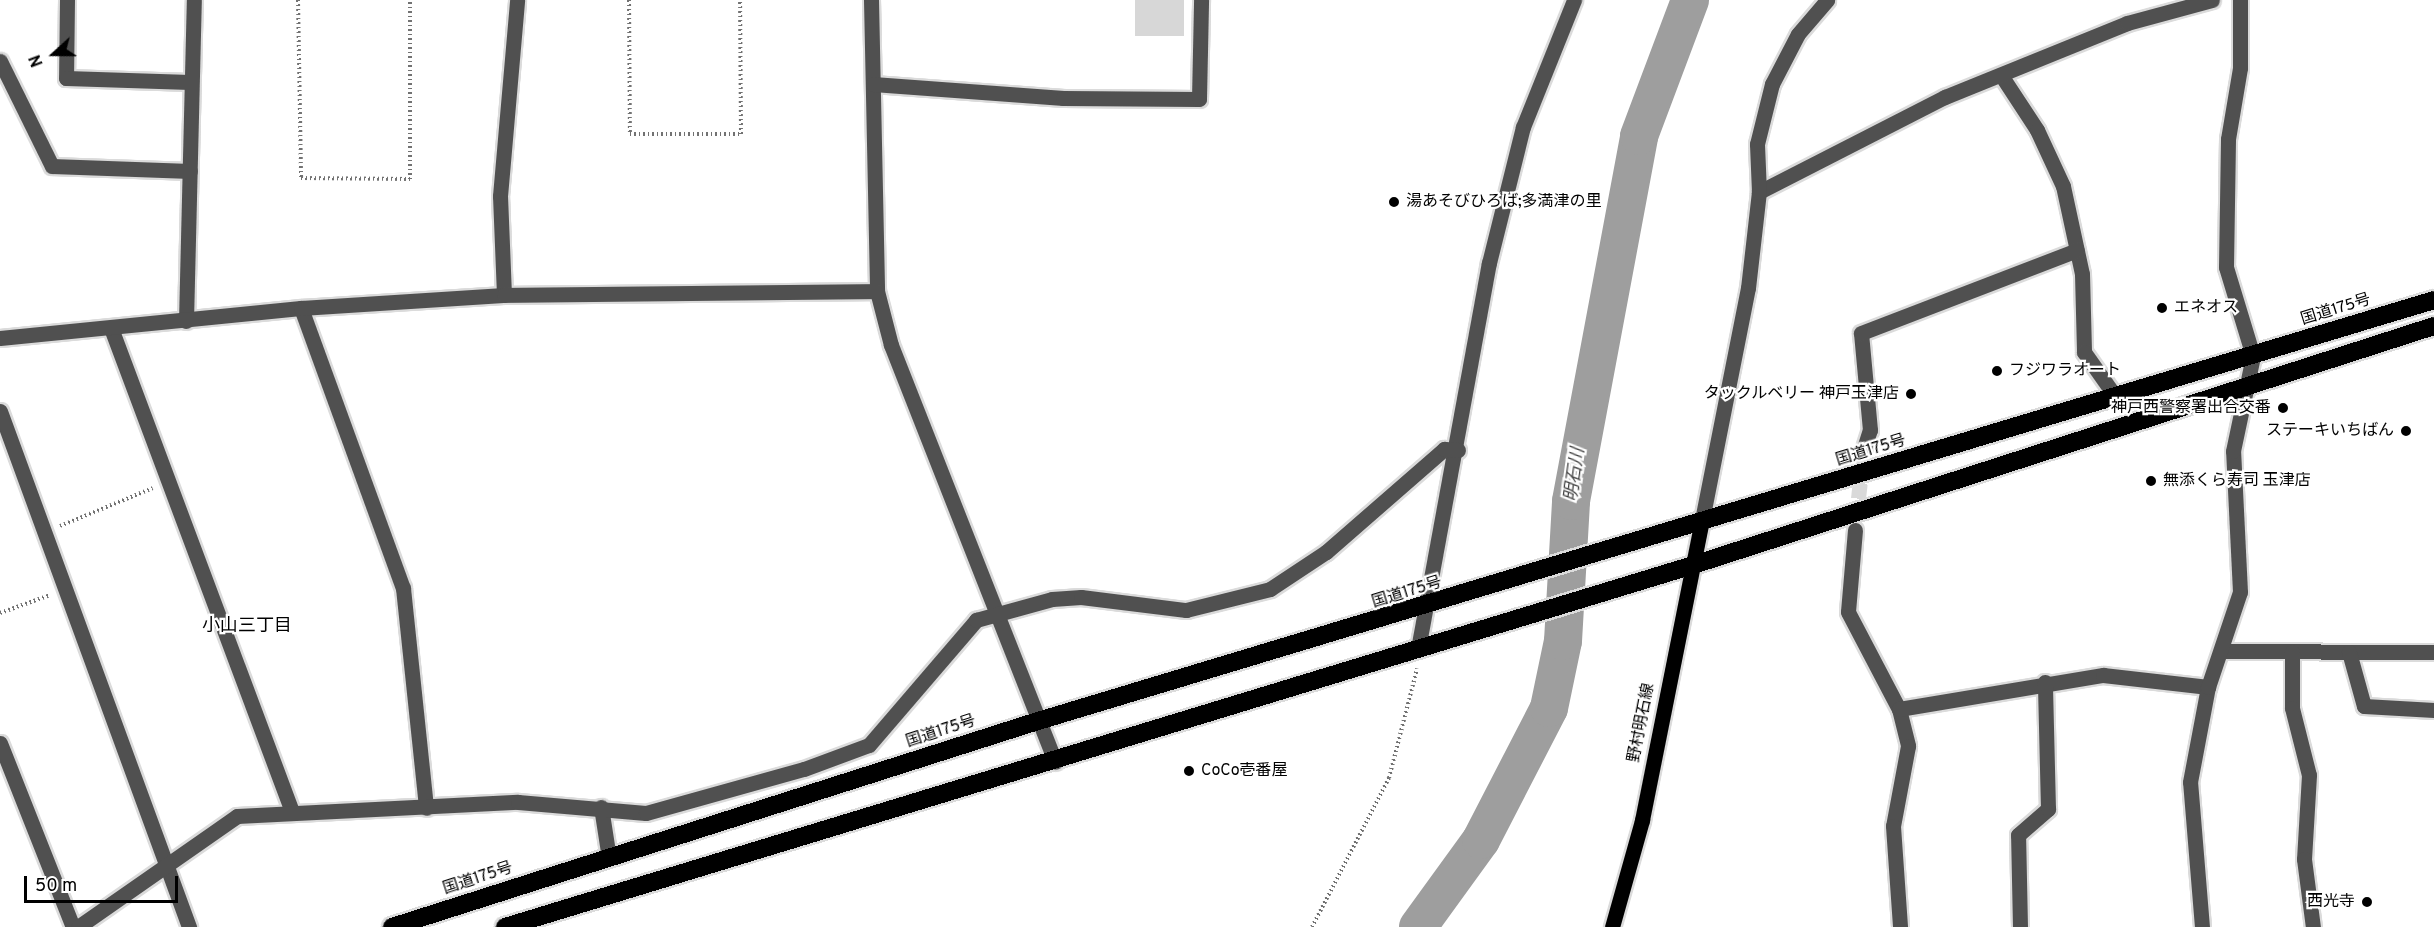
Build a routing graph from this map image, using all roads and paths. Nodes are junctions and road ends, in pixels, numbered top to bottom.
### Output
1 (67, 0) edge
2 (194, 0) edge
3 (298, 0) edge
4 (410, 0) edge
5 (517, 0) edge
6 (629, 0) edge
7 (740, 0) edge
8 (871, 0) edge
9 (1202, 0) edge
10 (1574, 0) edge
11 (1827, 0) edge
12 (2212, 0) edge
13 (2240, 0) edge
14 (0, 61) edge
15 (2001, 75) junction
16 (190, 82) junction
17 (873, 84) junction
18 (190, 171) junction
19 (1759, 192) junction
20 (2077, 250) junction
21 (877, 291) junction
22 (504, 295) junction
23 (2434, 300) edge
24 (301, 308) junction
25 (186, 321) junction
26 (2434, 326) edge
27 (111, 328) junction
28 (0, 338) edge
29 (2253, 356) junction
30 (2244, 386) junction
31 (2115, 396) junction
32 (0, 411) edge
33 (1864, 448) tunnel mouth
34 (1458, 450) junction
35 (168, 482) junction
36 (1701, 525) junction
37 (1855, 530) tunnel mouth
38 (46, 532) junction
39 (1690, 566) junction
40 (67, 588) junction
41 (1426, 608) junction
42 (0, 614) edge
43 (997, 615) junction
44 (1418, 649) junction
45 (2223, 651) junction
46 (2292, 652) junction
47 (2349, 652) junction
48 (2434, 652) edge
49 (2045, 682) junction
50 (2208, 687) junction
51 (1899, 709) junction
52 (2434, 710) edge
53 (1038, 721) junction
54 (0, 743) edge
55 (1054, 762) junction
56 (804, 770) junction
57 (811, 795) junction
58 (602, 807) junction
59 (426, 808) junction
60 (291, 810) junction
61 (609, 858) junction
62 (166, 866) junction
63 (73, 927) edge
64 (78, 927) edge
65 (189, 927) edge
66 (392, 927) edge
67 (505, 927) edge
68 (1312, 927) edge
69 (1612, 927) edge
70 (1900, 927) edge
71 (2020, 927) edge
72 (2202, 927) edge
73 (2313, 927) edge

1 - 16 street
2 - 16 street
3 - 4 path
5 - 22 street
6 - 7 path
8 - 17 street
9 - 17 street
10 - 34 street
11 - 19 street
12 - 15 street
13 - 29 street
14 - 18 street
15 - 19 street
15 - 20 street
16 - 18 street
17 - 21 street
18 - 25 street
19 - 36 street
20 - 31 street
20 - 33 street
21 - 22 street
21 - 43 street
22 - 24 street
23 - 29 highway, 国道175号
24 - 25 street
24 - 59 street
25 - 27 street
26 - 30 highway
27 - 28 street
27 - 35 street
29 - 30 street
29 - 31 highway, 国道175号
30 - 39 highway
30 - 45 street
31 - 36 highway, 国道175号
32 - 38 street
34 - 41 street
34 - 43 street
35 - 38 path
35 - 60 street
36 - 39 main road, 野村明石線
36 - 41 highway, 国道175号
37 - 51 street
38 - 40 street
39 - 44 highway
39 - 69 main road, 野村明石線
40 - 42 path
40 - 62 street
41 - 44 street
41 - 53 highway, 国道175号
43 - 53 street
43 - 56 street
44 - 55 highway
44 - 68 path
45 - 46 street
45 - 50 street
46 - 47 street
46 - 73 street
47 - 48 street
47 - 52 street
49 - 50 street
49 - 51 street
49 - 71 street
50 - 72 street
51 - 70 street
53 - 55 street
53 - 57 highway, 国道175号
54 - 63 street
55 - 67 highway
56 - 57 street
56 - 58 street
57 - 61 highway, 国道175号
58 - 59 street
58 - 61 street
59 - 60 street
60 - 62 street
61 - 66 highway, 国道175号
62 - 64 street
62 - 65 street

